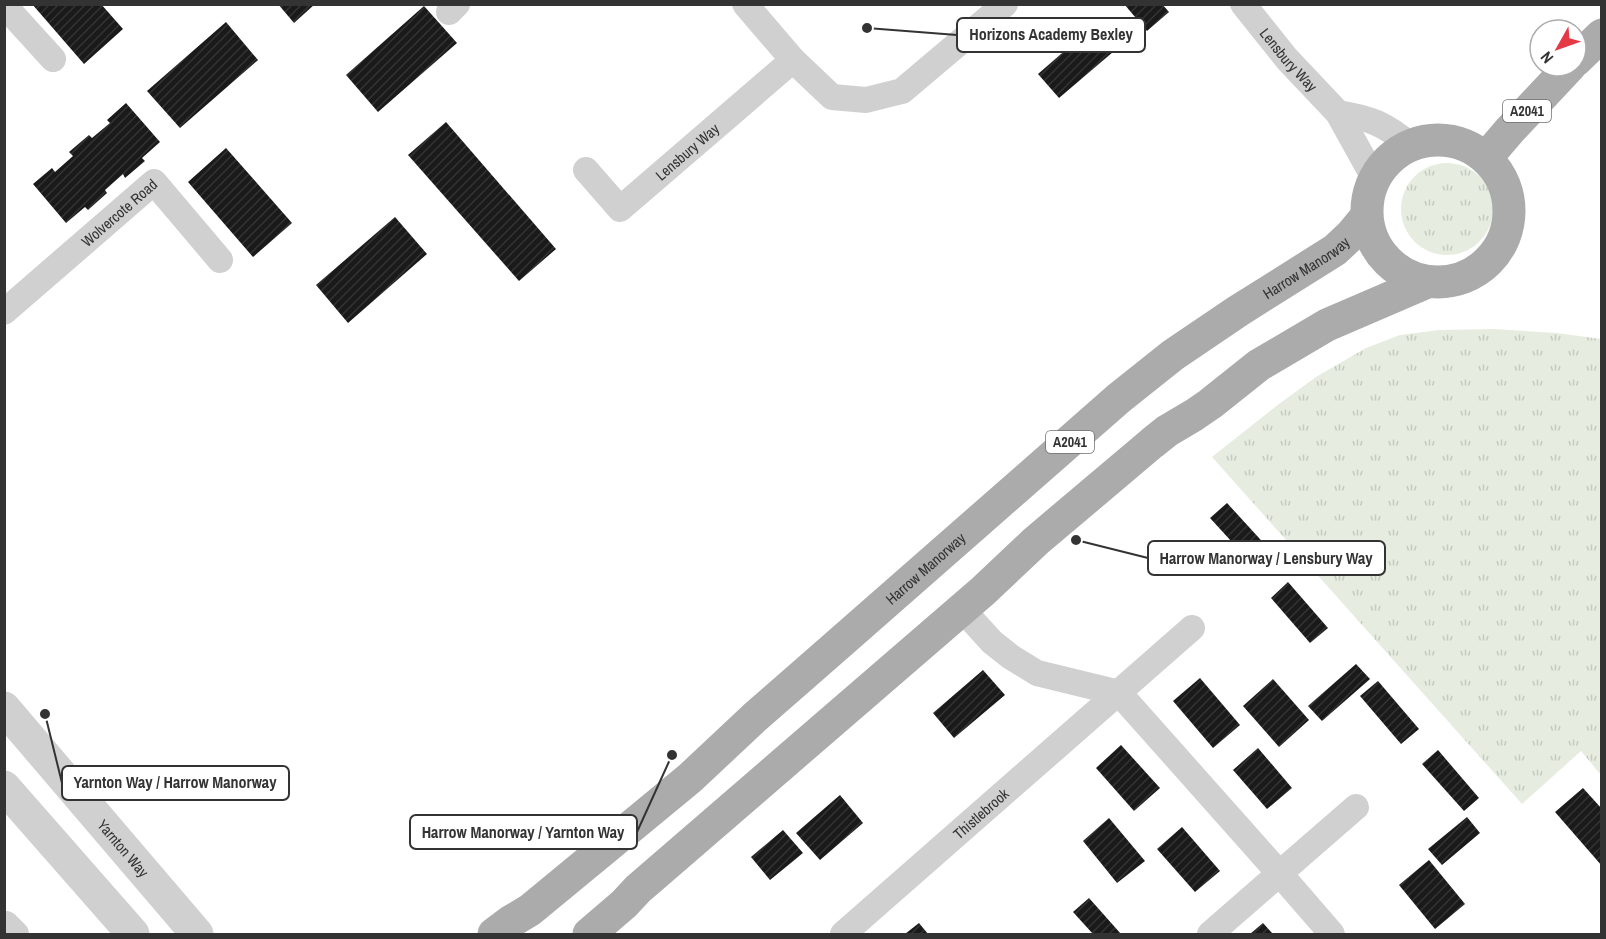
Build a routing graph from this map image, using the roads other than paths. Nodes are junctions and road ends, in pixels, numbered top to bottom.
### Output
1 (745, 4) edge
2 (1005, 4) edge
3 (1243, 4) edge
4 (4, 5) edge
5 (1602, 35) edge
6 (1588, 48) edge
7 (53, 59) dead end
8 (793, 60) junction
9 (1559, 78) edge
10 (1338, 113) junction
11 (1410, 145) junction
12 (1486, 158) junction
13 (586, 170) dead end
14 (1374, 178) junction
15 (1366, 217) junction
16 (220, 260) dead end
17 (1426, 282) junction
18 (4, 312) edge
19 (962, 609) junction
20 (1192, 628) dead end
21 (1119, 693) junction
22 (4, 708) edge
23 (4, 787) edge
24 (1356, 807) dead end
25 (1280, 874) junction
26 (4, 926) edge
27 (16, 934) edge
28 (133, 934) edge
29 (197, 934) edge
30 (494, 934) edge
31 (589, 934) edge
32 (843, 934) edge
33 (1210, 934) edge
34 (1332, 934) edge

1 - 8 street
2 - 8 street
3 - 10 street, Lensbury Way
4 - 7 street
5 - 6 main road
8 - 13 street, Lensbury Way
9 - 12 main road, A2041
10 - 11 street
10 - 14 street, Lensbury Way
11 - 12 main road
11 - 14 main road
12 - 17 main road
14 - 15 main road
15 - 17 main road
15 - 30 main road, Harrow Manorway / A2041
16 - 18 street, Wolvercote Road
17 - 19 main road
19 - 21 street
19 - 31 main road
20 - 21 street, Thistlebrook
21 - 25 street
21 - 32 street, Thistlebrook
22 - 29 street, Yarnton Way
23 - 28 street
24 - 25 street
25 - 33 street
25 - 34 street
26 - 27 street

